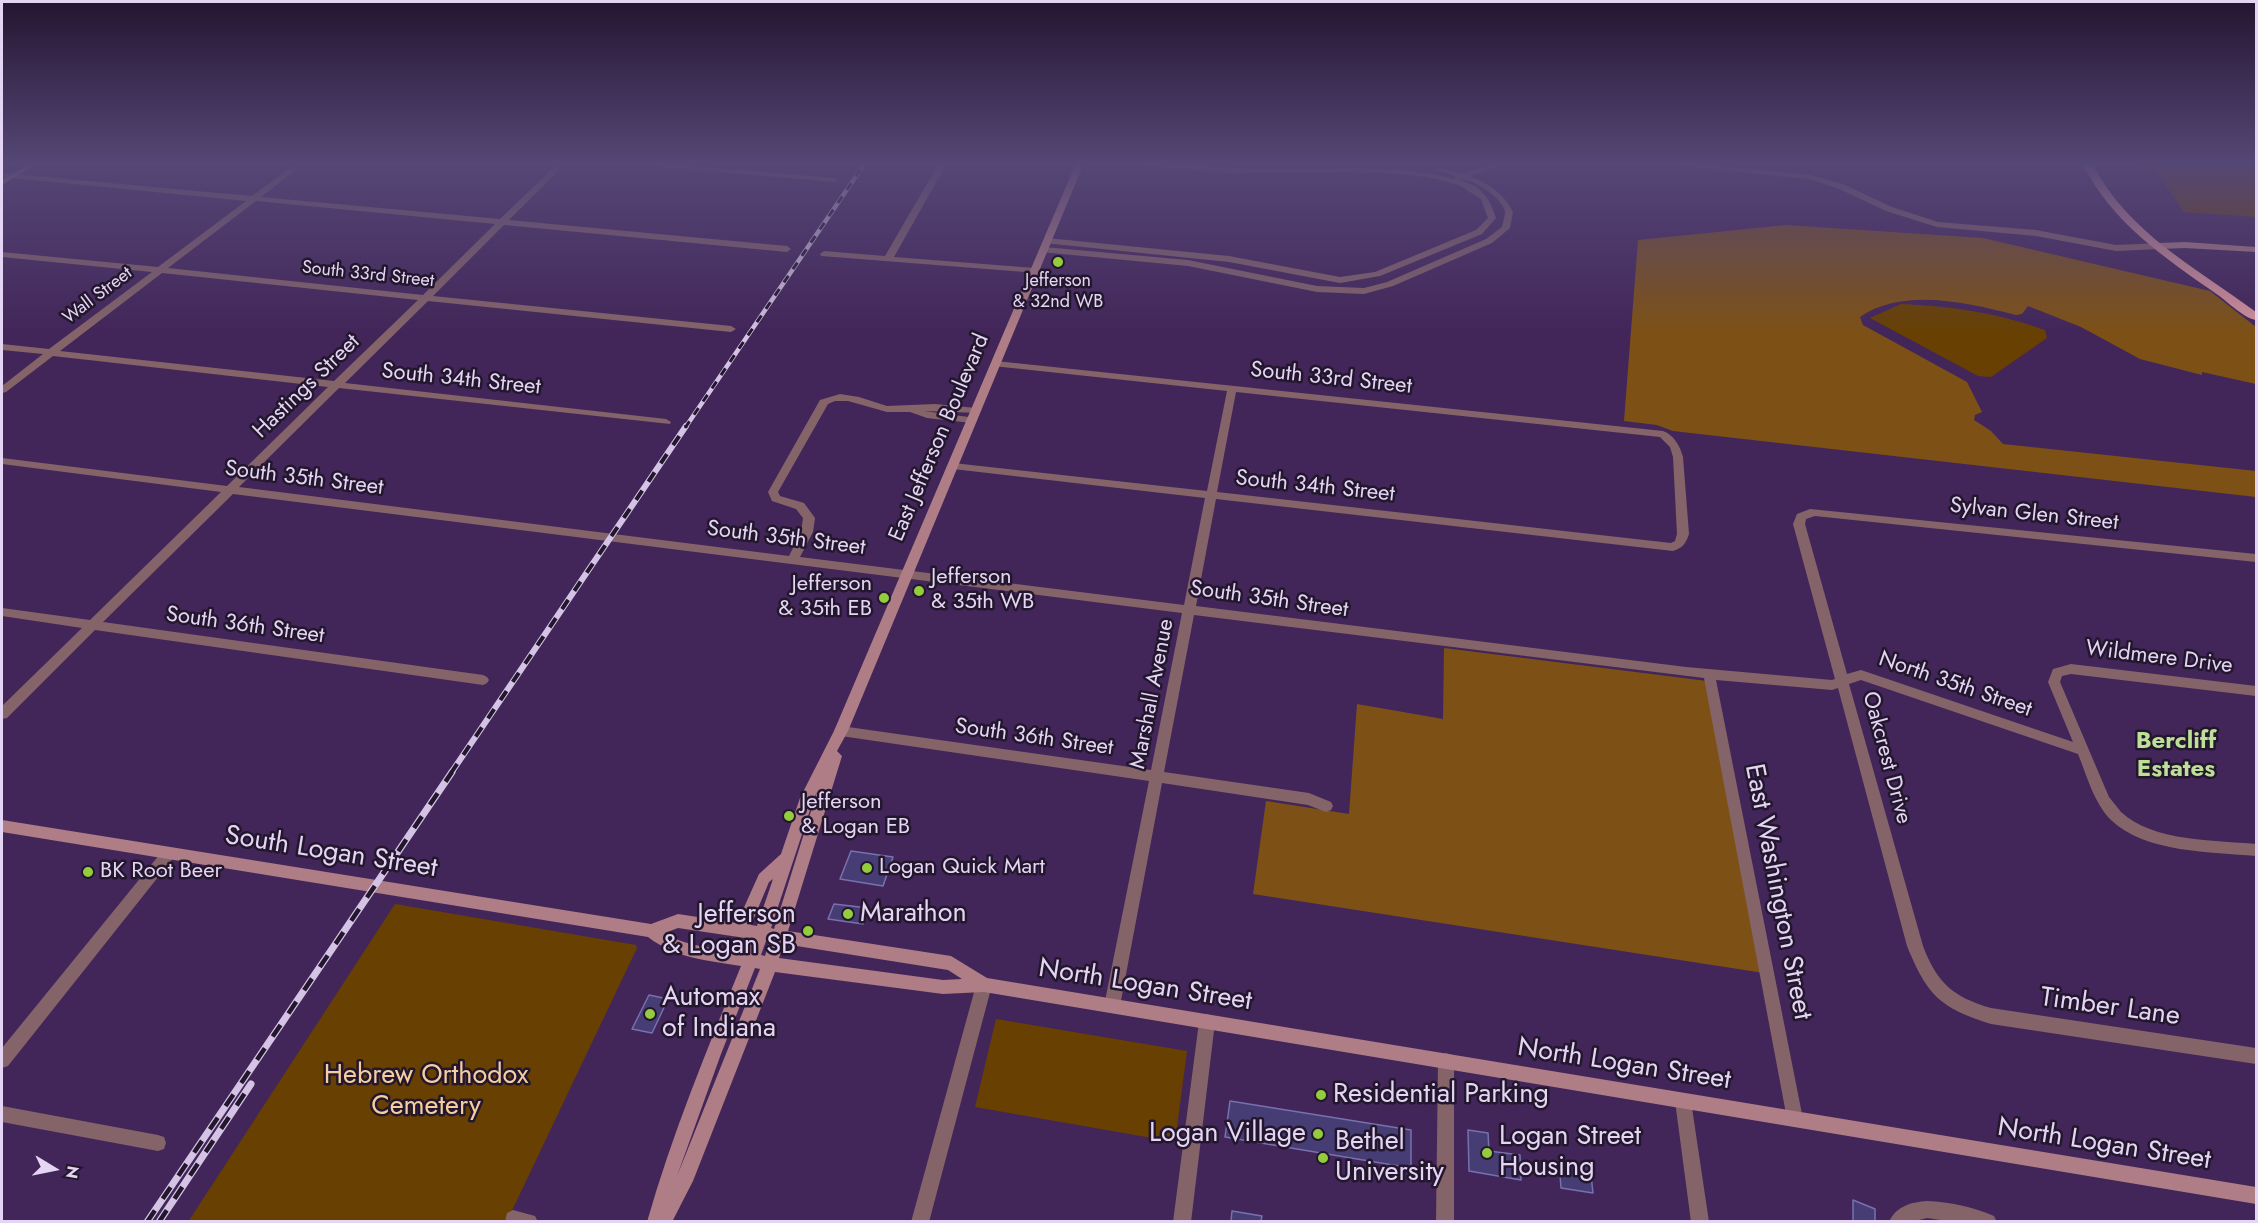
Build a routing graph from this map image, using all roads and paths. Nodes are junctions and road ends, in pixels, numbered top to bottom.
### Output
1 (225, 220) edge
2 (472, 220) edge
3 (505, 220) edge
4 (910, 220) edge
5 (1057, 220) edge
6 (1491, 220) edge
7 (1507, 220) edge
8 (1925, 220) edge
9 (2130, 220) edge
10 (502, 223) junction
11 (1046, 246) junction
12 (2159, 246) junction
13 (787, 249) dead end
14 (2256, 250) edge
15 (2, 254) edge
16 (824, 254) dead end
17 (888, 259) junction
18 (160, 270) junction
19 (1035, 271) junction
20 (426, 297) junction
21 (2256, 317) edge
22 (731, 329) dead end
23 (2, 347) edge
24 (51, 353) junction
25 (996, 364) junction
26 (336, 386) junction
27 (1232, 389) junction
28 (2, 390) edge
29 (974, 416) junction
30 (666, 422) dead end
31 (2, 461) edge
32 (953, 466) junction
33 (230, 489) junction
34 (1213, 496) junction
35 (1809, 513) joint
36 (1673, 547) joint
37 (2256, 558) edge
38 (793, 560) junction
39 (908, 574) junction
40 (1191, 609) junction
41 (2, 612) edge
42 (92, 626) junction
43 (1709, 674) junction
44 (483, 680) dead end
45 (1843, 682) junction
46 (2256, 691) edge
47 (2, 714) edge
48 (841, 731) junction
49 (2080, 750) junction
50 (1158, 778) junction
51 (1326, 806) dead end
52 (2, 826) edge
53 (2256, 850) edge
54 (169, 853) junction
55 (787, 856) junction
56 (742, 930) junction
57 (651, 931) junction
58 (762, 933) junction
59 (780, 936) junction
60 (751, 960) junction
61 (770, 964) junction
62 (984, 985) junction
63 (1112, 1006) junction
64 (1957, 1006) joint
65 (1207, 1022) junction
66 (2256, 1056) edge
67 (2, 1060) edge
68 (1446, 1061) junction
69 (1683, 1101) junction
70 (2, 1114) edge
71 (1795, 1119) junction
72 (158, 1143) dead end
73 (2256, 1196) edge
74 (656, 1221) edge
75 (662, 1221) edge
76 (920, 1221) edge
77 (1182, 1221) edge
78 (1445, 1221) edge
79 (1700, 1221) edge
80 (1898, 1221) edge
81 (1988, 1221) edge

1 - 18 street, Wall Street
2 - 10 street
3 - 10 street, Hastings Street
4 - 17 street
5 - 11 street, East Jefferson Boulevard
6 - 11 street
7 - 11 street
8 - 12 street
9 - 12 main road
10 - 13 street
10 - 20 street, Hastings Street
11 - 19 street, East Jefferson Boulevard
12 - 14 street
12 - 21 main road
15 - 18 street, South 33rd Street
16 - 17 street
17 - 19 street
18 - 20 street, South 33rd Street
18 - 24 street, Wall Street
19 - 25 street, East Jefferson Boulevard
20 - 22 street, South 33rd Street
20 - 26 street, Hastings Street
23 - 24 street, South 34th Street
24 - 26 street, South 34th Street
24 - 28 street, Wall Street
25 - 27 street, South 33rd Street
25 - 29 street, East Jefferson Boulevard
26 - 30 street, South 34th Street
26 - 33 street, Hastings Street
27 - 34 street, Marshall Avenue
27 - 36 street, South 33rd Street
29 - 32 street, East Jefferson Boulevard
29 - 38 street
31 - 33 street, South 35th Street
32 - 34 street, South 34th Street
32 - 39 street, East Jefferson Boulevard
33 - 38 street, South 35th Street
33 - 42 street, Hastings Street
34 - 36 street, South 34th Street
34 - 40 street, Marshall Avenue
35 - 37 street, Sylvan Glen Street
35 - 45 street, Oakcrest Drive
38 - 39 street, South 35th Street
39 - 40 street, South 35th Street
39 - 48 street, East Jefferson Boulevard
40 - 43 street, South 35th Street
40 - 50 street, Marshall Avenue
41 - 42 street, South 36th Street
42 - 44 street, South 36th Street
42 - 47 street, Hastings Street
43 - 45 street, North 35th Street
43 - 71 street, East Washington Street
45 - 49 street, North 35th Street
45 - 64 street, Oakcrest Drive
46 - 49 street, Wildmere Drive
48 - 50 street, South 36th Street
48 - 55 street, East Jefferson Boulevard
48 - 59 street, East Jefferson Boulevard
49 - 53 street
50 - 51 street, South 36th Street
50 - 63 street, Marshall Avenue
52 - 54 street, South Logan Street
54 - 57 street, South Logan Street
54 - 67 street
55 - 56 street
55 - 58 street, East Jefferson Boulevard
56 - 57 street, South Logan Street
56 - 58 street, South Logan Street
57 - 60 street, South Logan Street
58 - 59 street, South Logan Street
58 - 60 street, East Jefferson Boulevard
59 - 61 street, East Jefferson Boulevard
59 - 62 street, North Logan Street
60 - 61 street, North Logan Street
60 - 74 street, East Jefferson Boulevard
61 - 62 street, North Logan Street
61 - 75 street, East Jefferson Boulevard
62 - 63 street, North Logan Street
62 - 76 street
63 - 65 street, North Logan Street
64 - 66 street, Timber Lane
65 - 68 street, North Logan Street
65 - 77 street
68 - 69 street, North Logan Street
68 - 78 street
69 - 71 street, North Logan Street
69 - 79 street
70 - 72 street
71 - 73 street, North Logan Street
80 - 81 street

